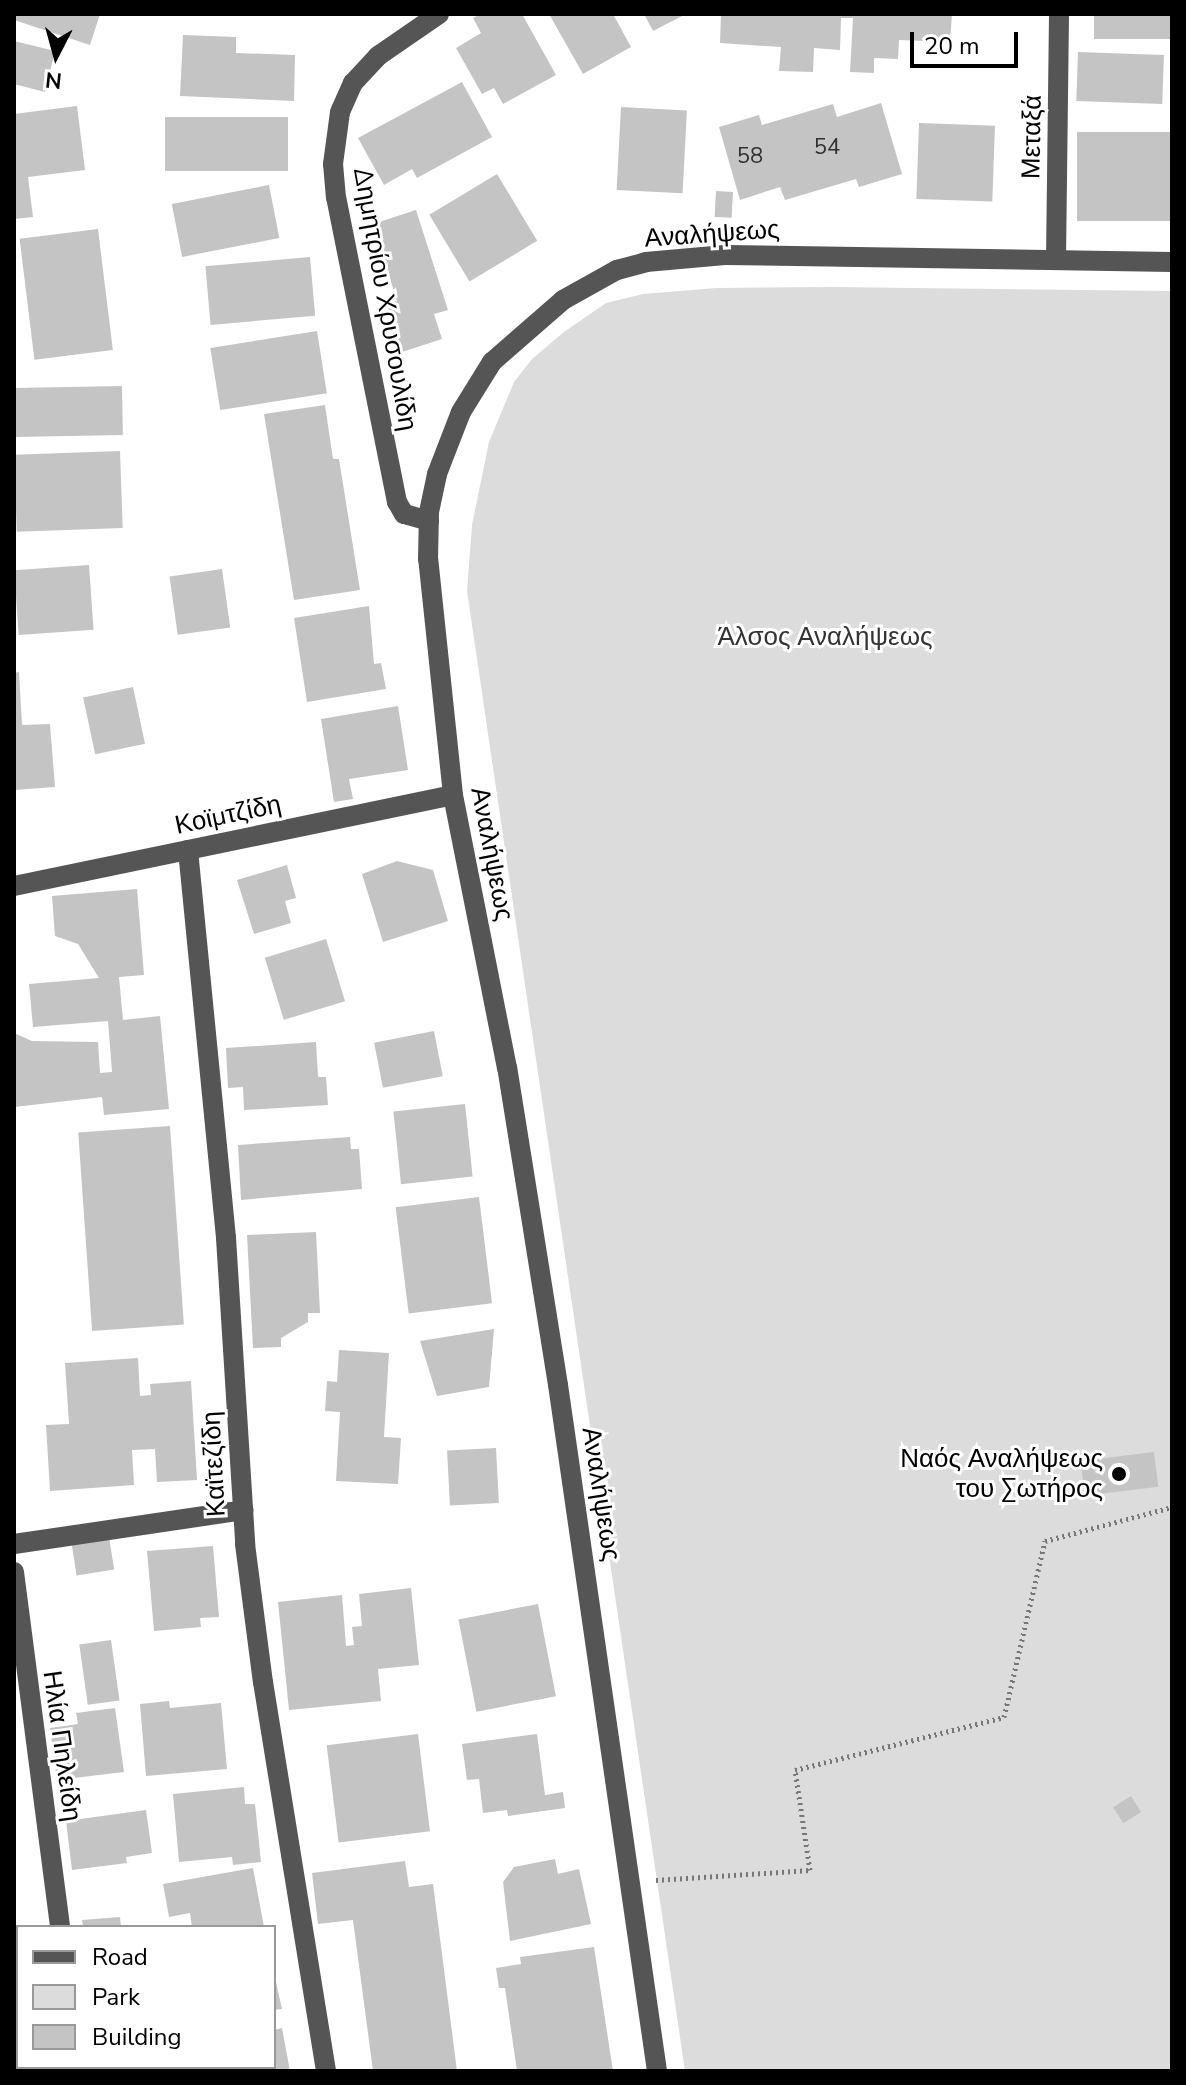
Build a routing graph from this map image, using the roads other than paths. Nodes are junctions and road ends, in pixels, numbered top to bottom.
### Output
1 (439, 14) edge
2 (1059, 14) edge
3 (1056, 260) junction
4 (1172, 262) edge
5 (429, 521) junction
6 (453, 795) junction
7 (188, 850) junction
8 (14, 886) edge
9 (243, 1510) junction
10 (14, 1544) edge
11 (14, 1572) edge
12 (17, 1621) edge
13 (60, 1925) edge
14 (326, 2071) edge
15 (657, 2071) edge

1 - 5 street, Δημητρίου Χρυσουλίδη
2 - 3 street, Μεταξά
3 - 4 street, Αναλήψεως
3 - 5 street, Αναλήψεως
5 - 6 street, Αναλήψεως
6 - 7 street, Κοϊμτζίδη
6 - 15 street, Αναλήψεως
7 - 8 street, Κοϊμτζίδη
7 - 9 street, Καϊτεζίδη
9 - 10 street
9 - 14 street, Καϊτεζίδη
11 - 12 street, Ηλία Πηλείδη
12 - 13 street, Ηλία Πηλείδη

